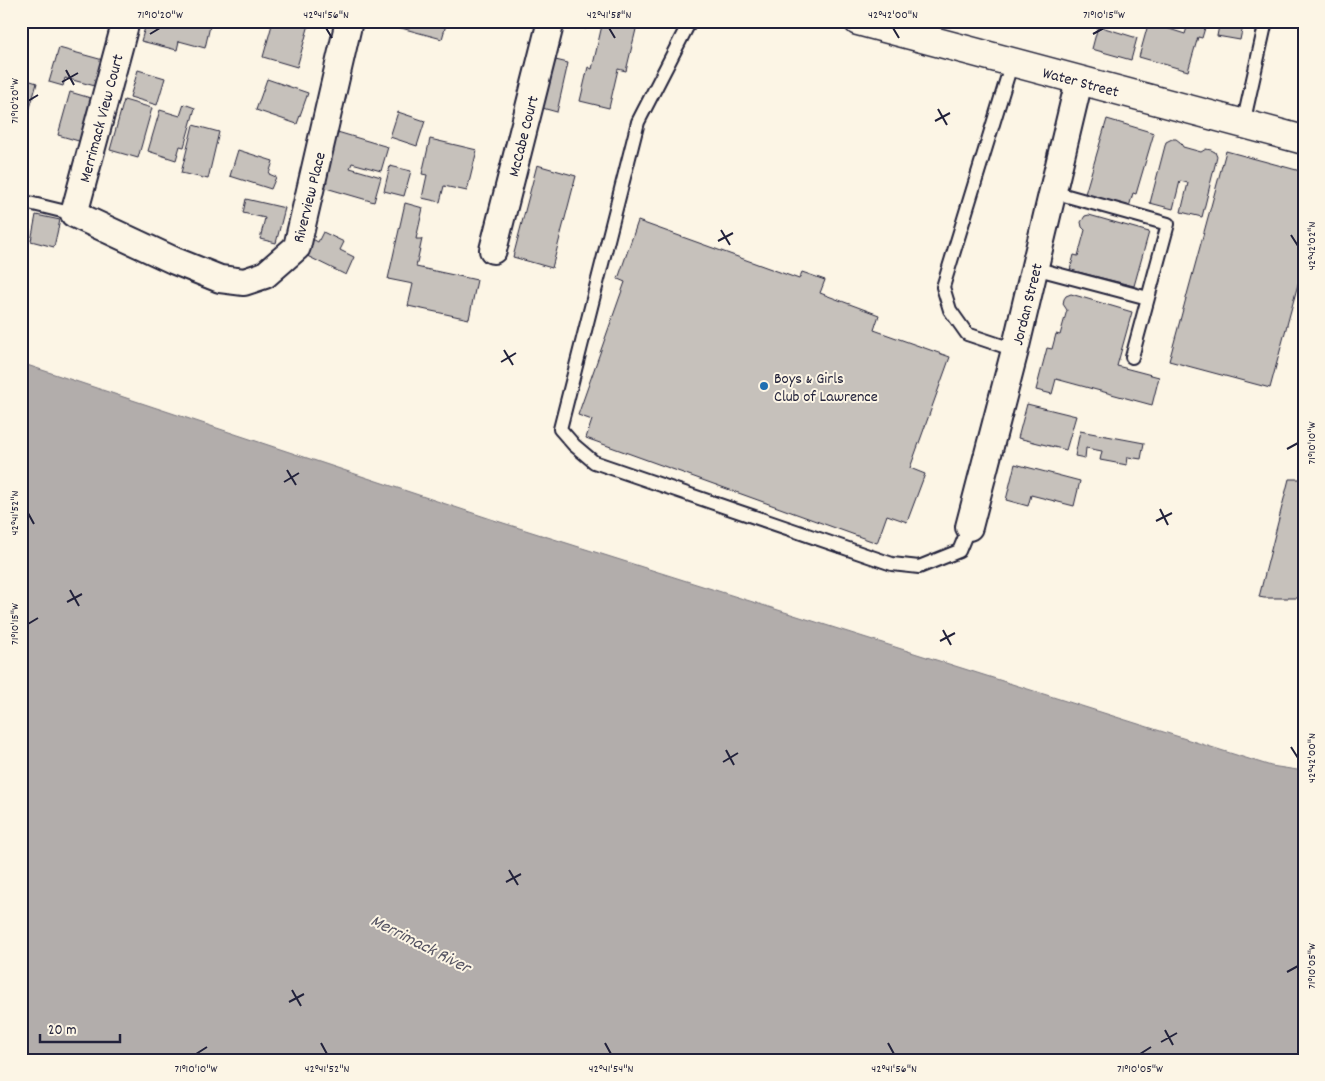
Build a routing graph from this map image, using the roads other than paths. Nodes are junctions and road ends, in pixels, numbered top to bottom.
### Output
1 (126, 21) edge
2 (348, 21) edge
3 (551, 21) edge
4 (690, 21) edge
5 (858, 21) edge
6 (1266, 21) edge
7 (1012, 62) junction
8 (1080, 81) junction
9 (1244, 124) junction
10 (1304, 140) edge
11 (1053, 192) junction
12 (21, 201) edge
13 (74, 214) junction
14 (493, 250) dead end
15 (1034, 268) junction
16 (1148, 298) junction
17 (1015, 350) junction
18 (1132, 357) dead end
19 (969, 527) joint

1 - 13 street, Merrimack View Court
2 - 13 street, Riverview Place
3 - 14 street, McCabe Court
4 - 19 lane
5 - 7 main road, Water Street
6 - 9 lane
7 - 8 main road, Water Street
7 - 17 lane
8 - 9 main road, Water Street
8 - 11 street, Jordan Street
9 - 10 main road, Water Street
11 - 15 street, Jordan Street
11 - 16 lane
12 - 13 lane
15 - 16 lane
15 - 17 street, Jordan Street
16 - 18 lane
17 - 19 street, Jordan Street

